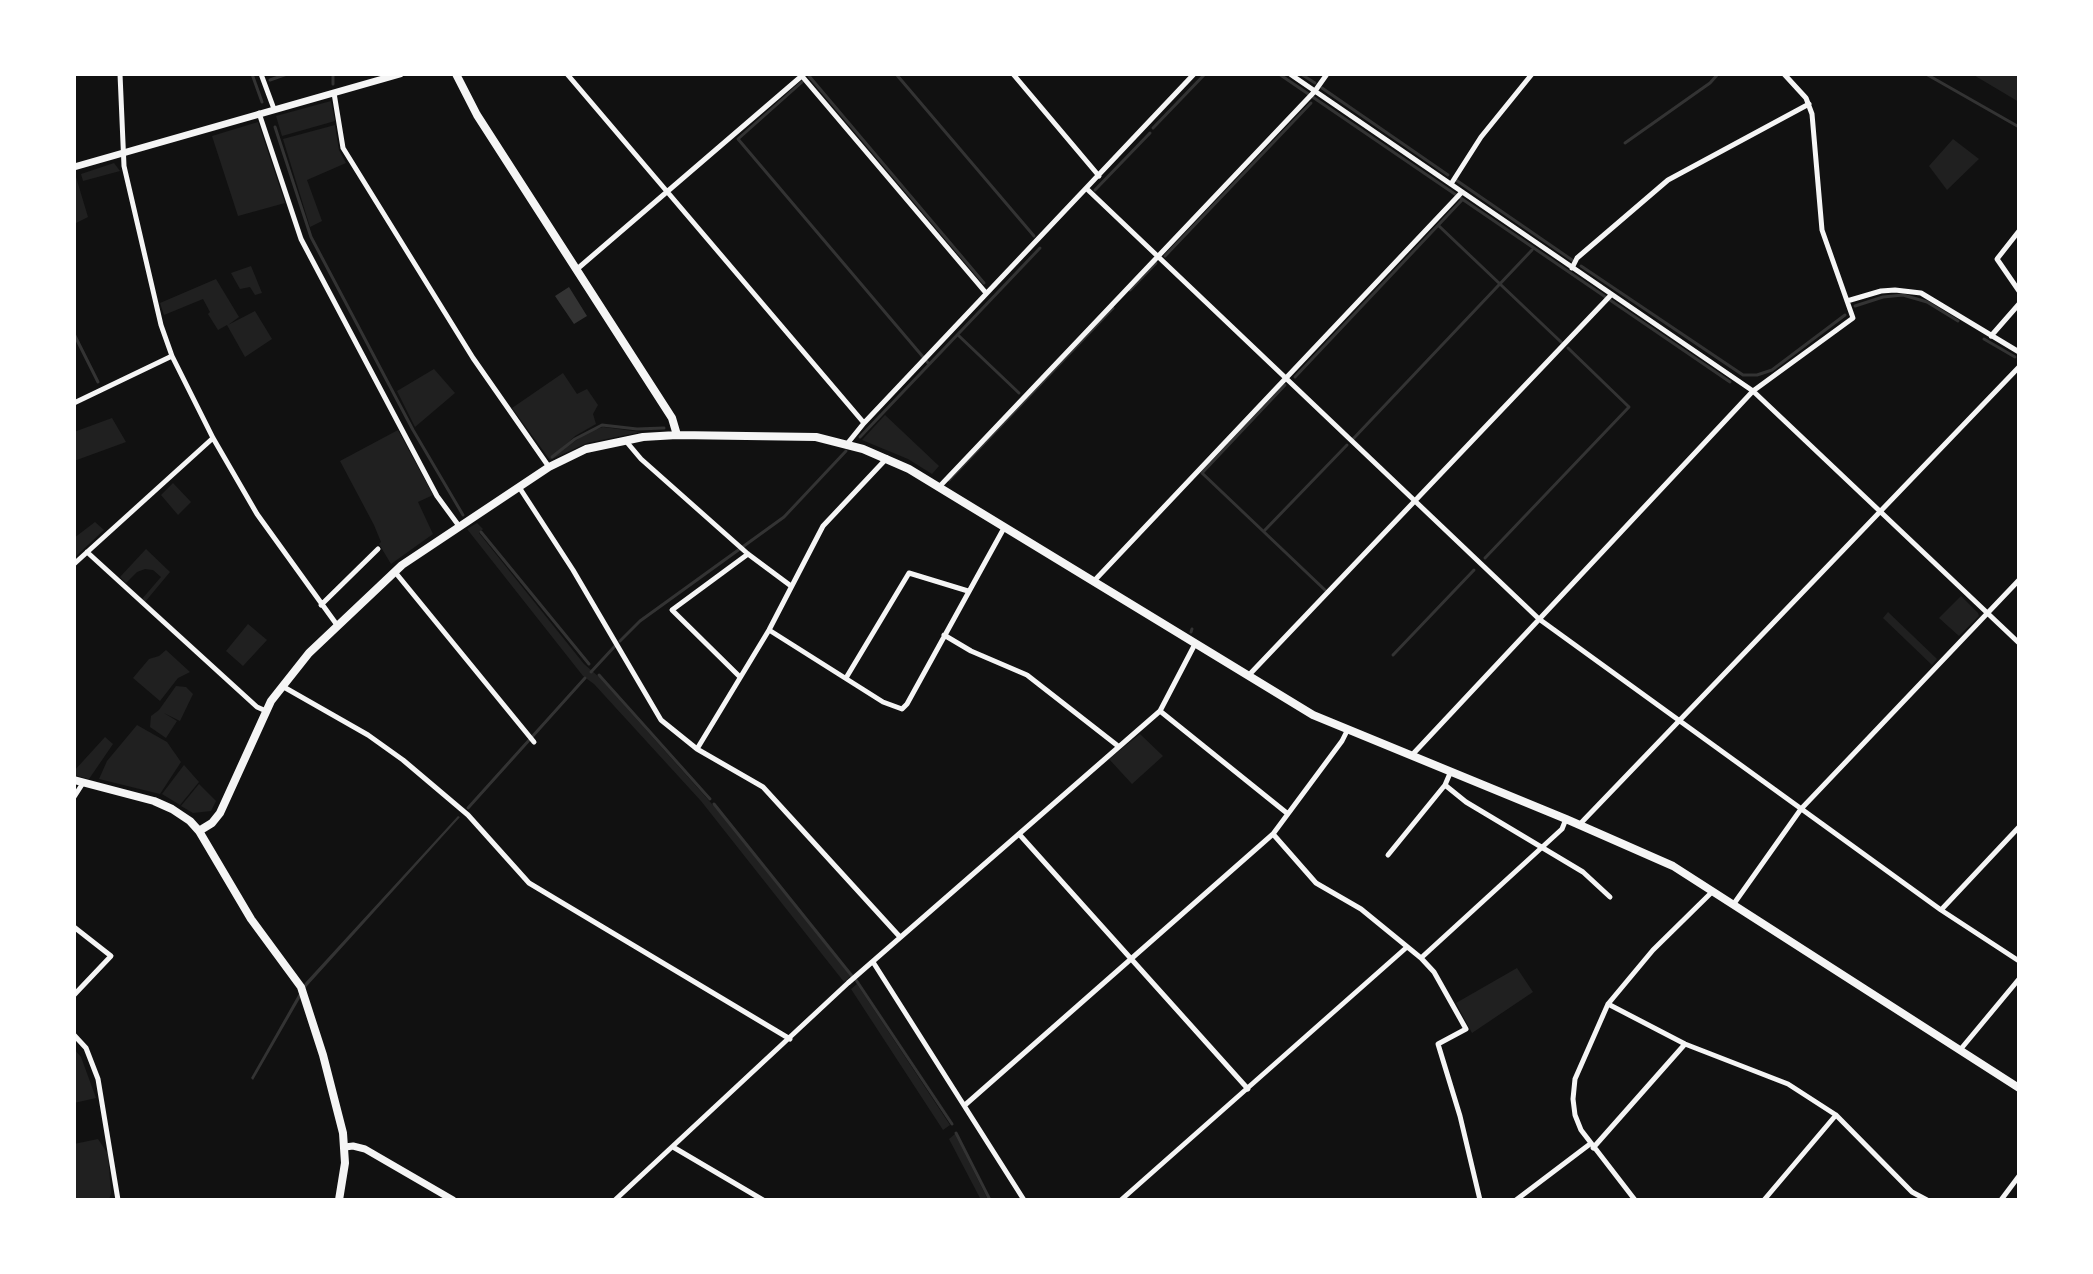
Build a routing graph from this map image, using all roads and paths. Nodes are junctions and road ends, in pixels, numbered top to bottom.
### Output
1 (120, 74) edge
2 (261, 74) edge
3 (400, 74) edge
4 (456, 74) edge
5 (567, 74) edge
6 (802, 74) edge
7 (1013, 74) edge
8 (1194, 74) edge
9 (1290, 74) edge
10 (1327, 74) edge
11 (1532, 74) edge
12 (1784, 74) edge
13 (1315, 91) junction
14 (334, 92) junction
15 (1809, 104) junction
16 (274, 109) junction
17 (259, 113) junction
18 (123, 153) junction
19 (74, 167) edge
20 (1099, 176) junction
21 (1451, 184) junction
22 (1087, 189) junction
23 (668, 191) junction
24 (1462, 192) junction
25 (2019, 231) edge
26 (1158, 256) junction
27 (1572, 268) junction
28 (575, 270) junction
29 (2019, 291) edge
30 (986, 293) junction
31 (1611, 295) junction
32 (1847, 301) junction
33 (2019, 304) edge
34 (1991, 336) junction
35 (2019, 352) edge
36 (172, 356) junction
37 (2019, 367) edge
38 (1285, 379) junction
39 (1753, 391) junction
40 (74, 403) edge
41 (864, 423) junction
42 (677, 435) junction
43 (213, 438) junction
44 (625, 440) junction
45 (847, 444) junction
46 (887, 458) junction
47 (549, 467) junction
48 (940, 486) junction
49 (519, 487) junction
50 (1414, 503) junction
51 (1880, 511) junction
52 (459, 526) junction
53 (1005, 527) junction
54 (378, 549) dead end
55 (87, 552) junction
56 (748, 554) junction
57 (74, 564) edge
58 (394, 571) junction
59 (2019, 580) edge
60 (1094, 581) junction
61 (791, 586) junction
62 (968, 591) junction
63 (321, 605) junction
64 (1988, 613) junction
65 (1539, 619) junction
66 (337, 625) junction
67 (769, 630) junction
68 (944, 635) junction
69 (2019, 643) edge
70 (1195, 644) junction
71 (740, 677) junction
72 (1247, 677) junction
73 (846, 678) junction
74 (281, 686) junction
75 (266, 711) junction
76 (1160, 711) junction
77 (1678, 722) junction
78 (1348, 729) junction
79 (534, 742) dead end
80 (1118, 746) junction
81 (697, 749) junction
82 (1412, 755) junction
83 (1451, 771) junction
84 (79, 782) edge
85 (1445, 785) junction
86 (74, 797) edge
87 (1801, 809) junction
88 (1288, 814) junction
89 (1566, 819) junction
90 (1580, 824) junction
91 (2019, 827) edge
92 (199, 831) junction
93 (1019, 834) junction
94 (1273, 834) junction
95 (1541, 846) junction
96 (1388, 855) dead end
97 (1712, 892) junction
98 (1610, 897) dead end
99 (1733, 905) junction
100 (1941, 910) junction
101 (74, 927) edge
102 (900, 937) junction
103 (1407, 947) junction
104 (1421, 958) junction
105 (1130, 959) junction
106 (2019, 961) edge
107 (873, 962) junction
108 (2019, 979) edge
109 (74, 995) edge
110 (1608, 1004) junction
111 (74, 1035) edge
112 (790, 1039) junction
113 (1685, 1044) junction
114 (1960, 1050) junction
115 (2019, 1088) edge
116 (1248, 1089) junction
117 (965, 1105) junction
118 (1836, 1115) junction
119 (1591, 1146) junction
120 (345, 1147) junction
121 (673, 1147) junction
122 (2019, 1176) edge
123 (118, 1200) edge
124 (339, 1200) edge
125 (453, 1200) edge
126 (615, 1200) edge
127 (763, 1200) edge
128 (1024, 1200) edge
129 (1121, 1200) edge
130 (1480, 1200) edge
131 (1516, 1200) edge
132 (1635, 1200) edge
133 (1764, 1200) edge
134 (1927, 1200) edge
135 (2001, 1200) edge

1 - 18 street
2 - 16 street
3 - 14 street
4 - 28 main road
5 - 23 street
6 - 23 street
6 - 30 street
7 - 20 street
8 - 20 street
9 - 13 street
10 - 13 street
11 - 21 street
12 - 15 street
13 - 21 street
13 - 26 street
14 - 16 street
14 - 47 street
15 - 27 street
15 - 32 street
16 - 17 street
17 - 18 street
17 - 52 street
18 - 19 street
18 - 36 street
20 - 22 street
21 - 24 street
22 - 26 street
22 - 30 street
23 - 28 street
23 - 41 street
24 - 27 street
24 - 38 street
25 - 29 street
26 - 38 street
26 - 48 street
27 - 31 street
28 - 42 main road
30 - 41 street
31 - 39 street
31 - 50 street
32 - 34 street
32 - 39 street
33 - 34 street
34 - 35 street
36 - 40 street
36 - 43 street
37 - 51 street
38 - 50 street
38 - 60 street
39 - 51 street
39 - 65 street
41 - 45 street
42 - 44 main road
42 - 45 main road
43 - 55 street
43 - 63 street
44 - 47 main road
44 - 56 street
45 - 46 main road
46 - 48 main road
46 - 61 street
47 - 49 main road
48 - 53 main road
49 - 52 main road
49 - 81 street
50 - 65 street
50 - 72 street
51 - 64 street
51 - 77 street
52 - 58 main road
53 - 60 main road
53 - 62 street
54 - 63 street
55 - 57 street
55 - 75 street
56 - 61 street
56 - 71 street
58 - 66 main road
58 - 79 street
59 - 64 street
60 - 70 main road
61 - 67 street
62 - 68 street
62 - 73 street
63 - 66 street
64 - 69 street
64 - 87 street
65 - 77 street
65 - 82 street
66 - 74 main road
67 - 71 street
67 - 73 street
68 - 73 street
68 - 80 street
70 - 72 main road
70 - 76 street
71 - 81 street
72 - 78 main road
74 - 75 main road
74 - 112 street
75 - 92 main road
76 - 80 street
76 - 88 street
77 - 87 street
77 - 90 street
78 - 82 main road
78 - 88 street
80 - 93 street
81 - 102 street
82 - 83 main road
83 - 85 street
83 - 89 main road
84 - 86 street
84 - 92 main road
85 - 95 street
85 - 96 street
87 - 99 street
87 - 100 street
88 - 94 street
89 - 90 main road
89 - 95 street
90 - 97 main road
91 - 100 street
92 - 120 main road
93 - 102 street
93 - 105 street
94 - 103 street
94 - 105 street
95 - 98 street
95 - 104 street
97 - 99 main road
97 - 110 street
99 - 114 main road
100 - 106 street
101 - 109 street
102 - 107 street
103 - 104 street
103 - 116 street
104 - 130 street
105 - 116 street
105 - 117 street
107 - 112 street
107 - 117 street
108 - 114 street
110 - 113 street
110 - 119 street
111 - 123 street
112 - 121 street
113 - 118 street
113 - 119 street
114 - 115 main road
116 - 129 street
117 - 128 street
118 - 133 street
118 - 134 street
119 - 131 street
119 - 132 street
120 - 124 main road
120 - 125 street
121 - 126 street
121 - 127 street
122 - 135 street

